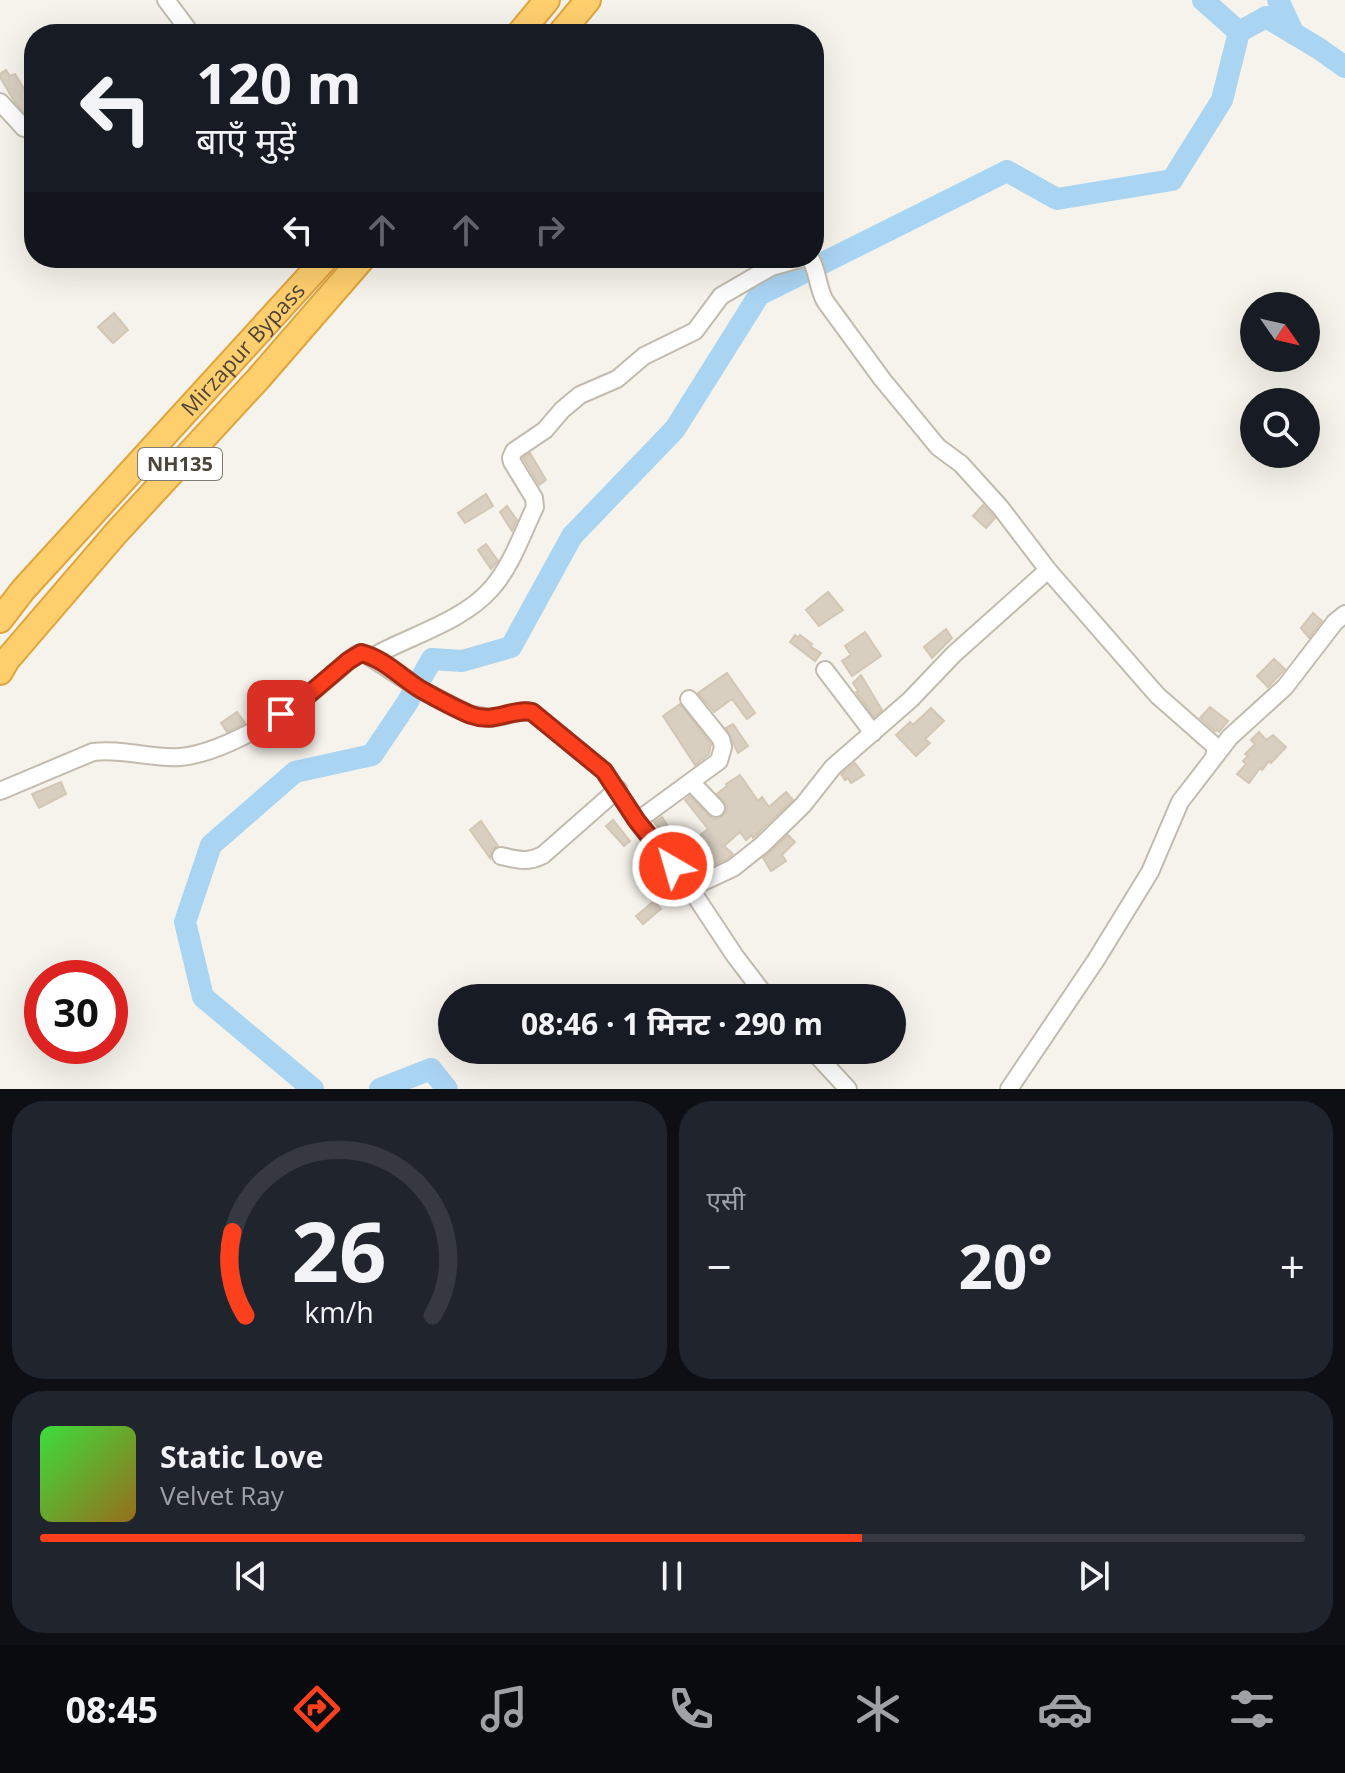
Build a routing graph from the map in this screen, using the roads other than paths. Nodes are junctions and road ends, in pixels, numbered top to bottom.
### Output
1 (166, 0) edge
2 (547, 0) edge
3 (588, 0) edge
4 (184, 24) edge
5 (527, 24) edge
6 (568, 24) edge
7 (0, 102) edge
8 (24, 128) dead end
9 (317, 268) edge
10 (354, 268) edge
11 (769, 268) edge
12 (812, 268) edge
13 (1048, 570) junction
14 (1345, 614) edge
15 (0, 620) edge
16 (372, 657) junction
17 (825, 670) dead end
18 (0, 672) edge
19 (689, 699) dead end
20 (873, 733) junction
21 (1214, 757) junction
22 (691, 782) junction
23 (618, 789) junction
24 (0, 791) edge
25 (716, 808) dead end
26 (637, 821) junction
27 (501, 856) dead end
28 (690, 888) junction
29 (756, 984) edge
30 (825, 1064) edge
31 (848, 1089) edge
32 (1009, 1089) edge

1 - 4 street
2 - 5 highway
3 - 6 highway
7 - 8 street
9 - 15 highway, Mirzapur Bypass / NH135
10 - 18 highway, NH135
11 - 16 street
12 - 13 street
13 - 20 street
13 - 21 street
14 - 21 street
16 - 23 street
16 - 24 street
17 - 20 street
19 - 22 street
20 - 28 street
21 - 32 street
22 - 25 street
22 - 26 street
23 - 26 street
23 - 27 street
26 - 28 street
28 - 29 street
30 - 31 street

